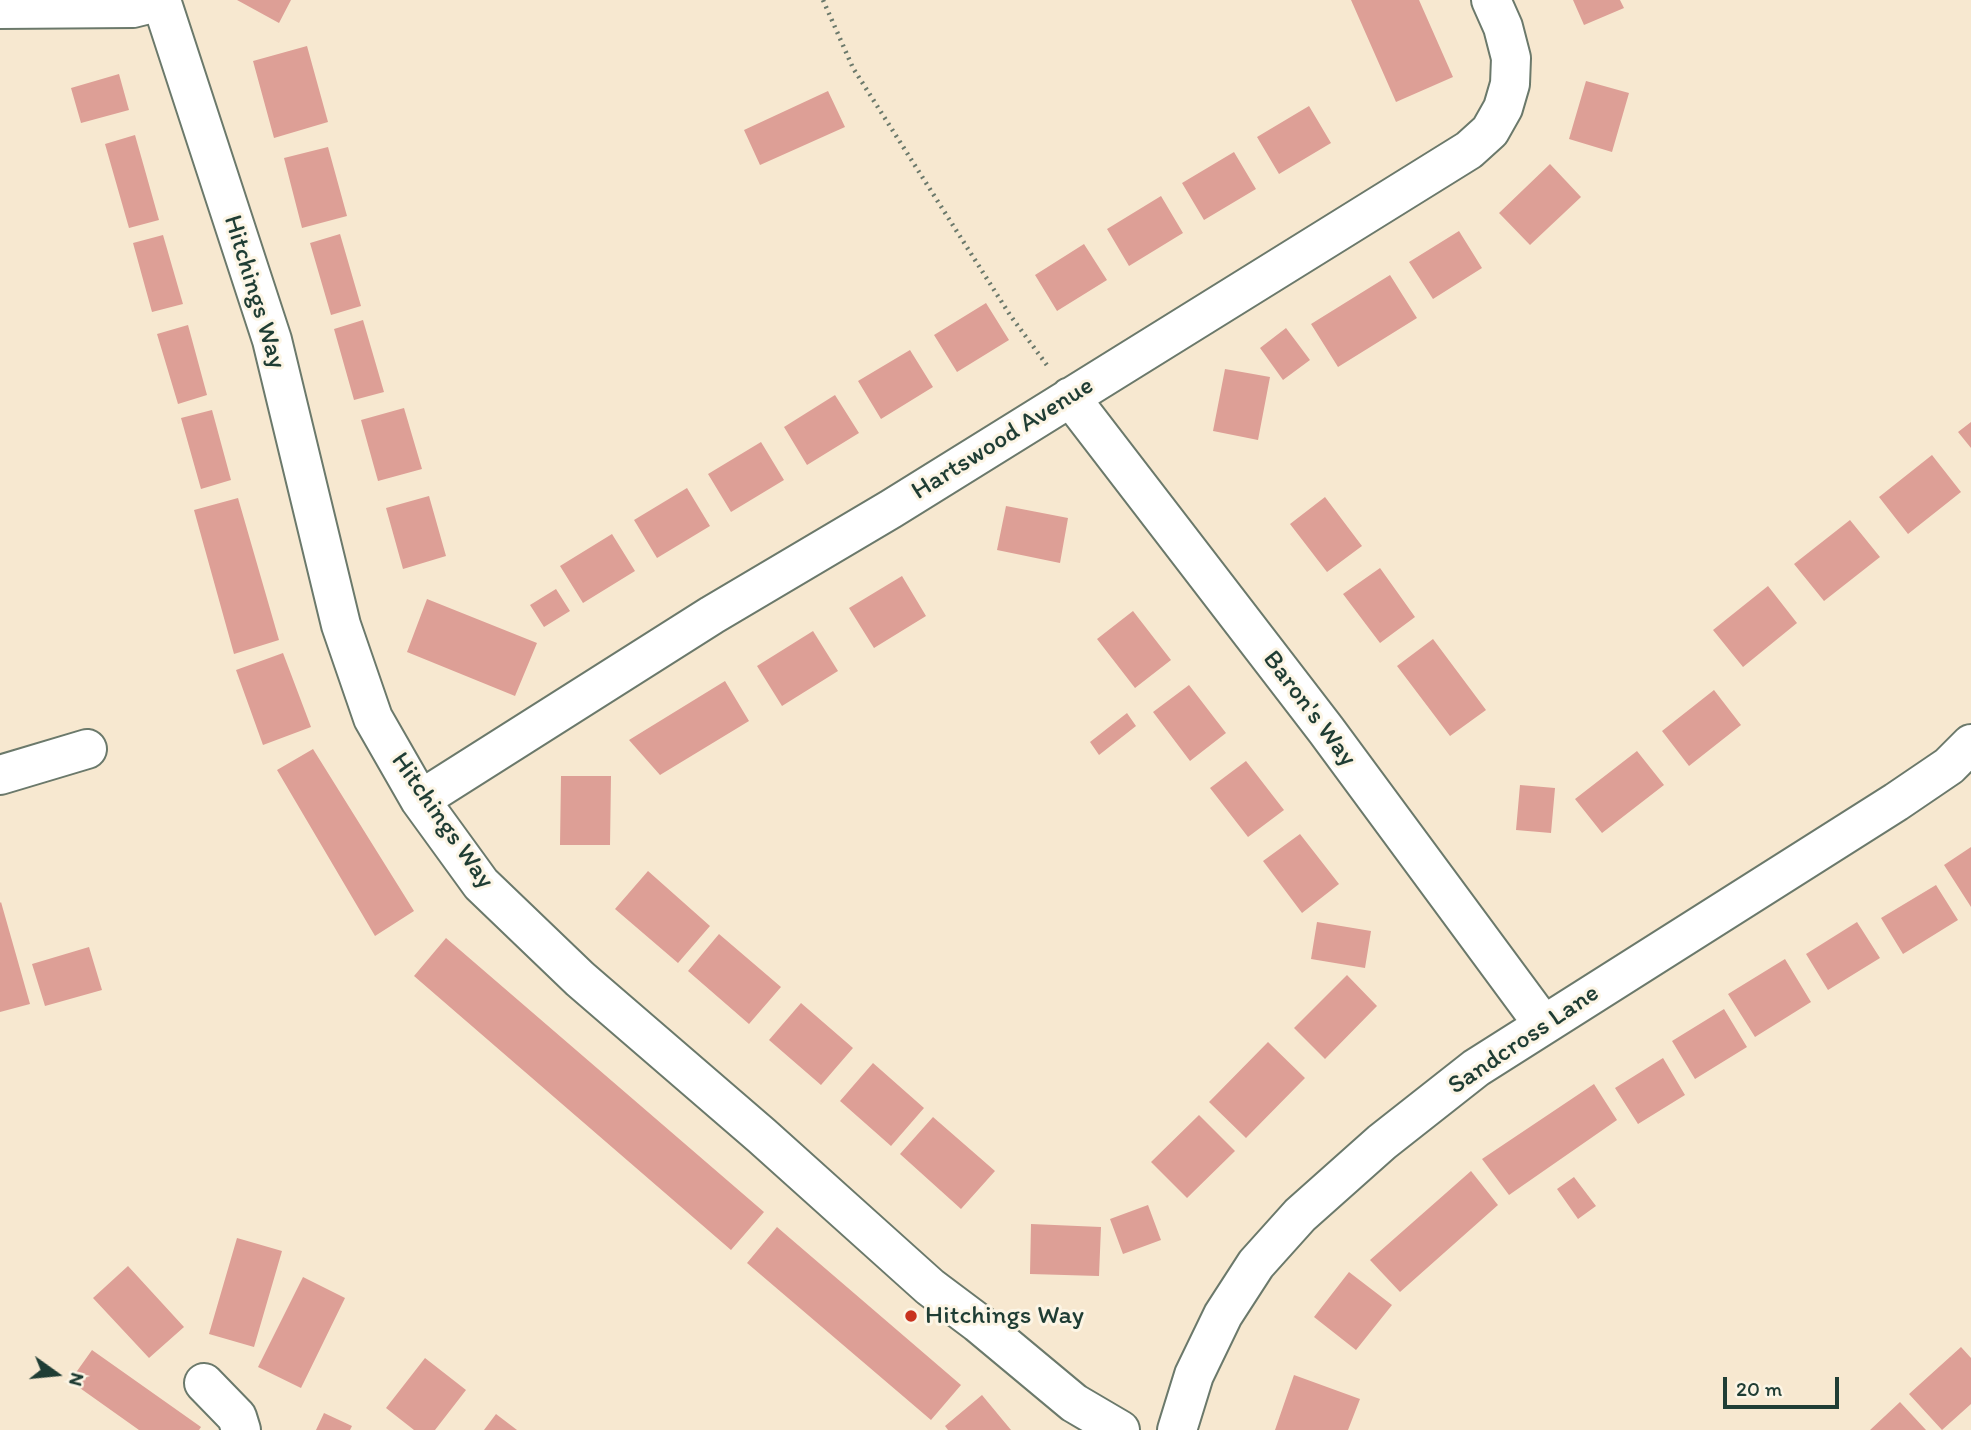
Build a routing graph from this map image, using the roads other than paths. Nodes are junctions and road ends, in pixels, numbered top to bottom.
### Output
1 (161, 1) edge
2 (0, 9) edge
3 (1497, 14) edge
4 (1070, 397) junction
5 (1971, 744) edge
6 (87, 749) dead end
7 (0, 775) edge
8 (420, 800) junction
9 (1543, 1024) junction
10 (204, 1383) dead end
11 (240, 1430) edge
12 (1119, 1430) edge
13 (1177, 1430) edge

1 - 2 street
1 - 8 street, Hitchings Way
3 - 4 street, Hartswood Avenue
4 - 8 street, Hartswood Avenue
4 - 9 street, Baron's Way
5 - 9 street, Sandcross Lane
6 - 7 street
8 - 12 street, Hitchings Way
9 - 13 street, Sandcross Lane
10 - 11 street

